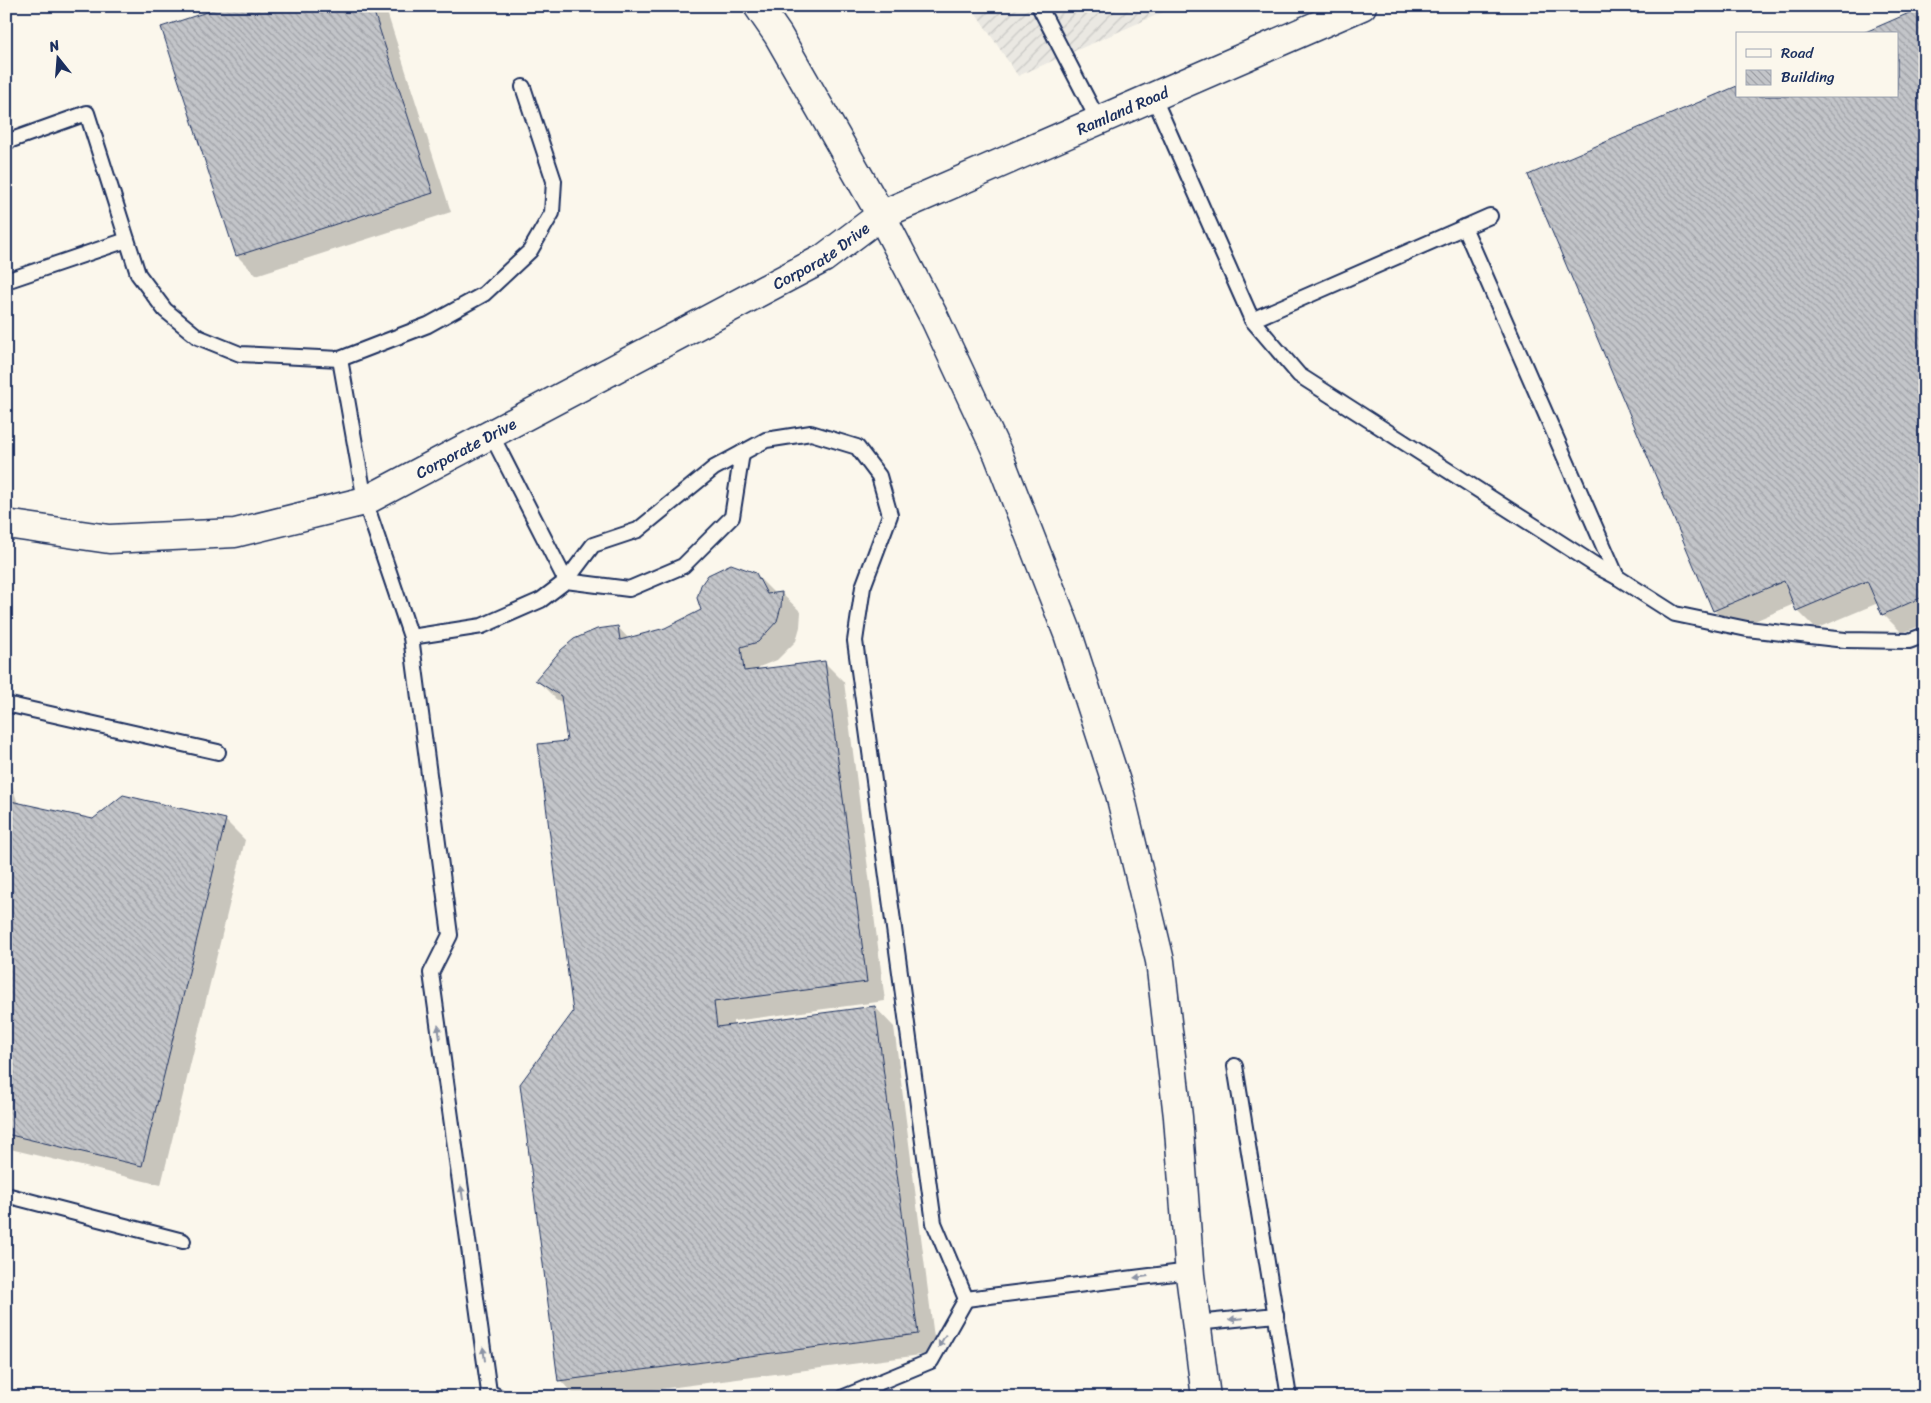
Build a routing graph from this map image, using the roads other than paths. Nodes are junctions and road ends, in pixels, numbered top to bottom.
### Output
1 (758, 6) edge
2 (1039, 6) edge
3 (1362, 6) edge
4 (523, 87) dead end
5 (1153, 96) junction
6 (1098, 120) junction
7 (6, 142) edge
8 (881, 215) junction
9 (1490, 216) dead end
10 (1464, 227) junction
11 (127, 240) junction
12 (6, 281) edge
13 (1252, 320) junction
14 (340, 359) junction
15 (491, 434) junction
16 (742, 453) junction
17 (365, 501) junction
18 (6, 524) edge
19 (1617, 577) junction
20 (566, 581) junction
21 (1925, 635) edge
22 (411, 637) junction
23 (6, 704) edge
24 (218, 752) dead end
25 (1235, 1066) dead end
26 (6, 1195) edge
27 (183, 1241) dead end
28 (1190, 1272) junction
29 (966, 1299) junction
30 (1276, 1315) junction
31 (1196, 1323) junction
32 (499, 1397) edge
33 (844, 1397) edge
34 (1206, 1397) edge
35 (1289, 1397) edge

1 - 8 street
2 - 6 lane
3 - 5 street, Ramland Road
4 - 14 lane
5 - 6 street, Ramland Road
5 - 13 lane
6 - 8 street, Ramland Road
7 - 11 lane
8 - 15 street, Corporate Drive
8 - 28 street
9 - 10 lane
10 - 13 lane
10 - 19 lane
11 - 12 lane
11 - 14 lane
13 - 19 lane
14 - 17 lane
15 - 17 street, Corporate Drive
15 - 20 lane
16 - 20 lane
16 - 20 lane
16 - 29 lane
17 - 18 street, Corporate Drive
17 - 22 lane
19 - 21 lane
20 - 22 lane
32 -> 22 lane
23 - 24 lane
25 - 30 lane
26 - 27 lane
28 -> 29 lane
28 - 31 street
29 -> 33 lane
30 -> 31 lane
30 - 35 lane
31 - 34 street

